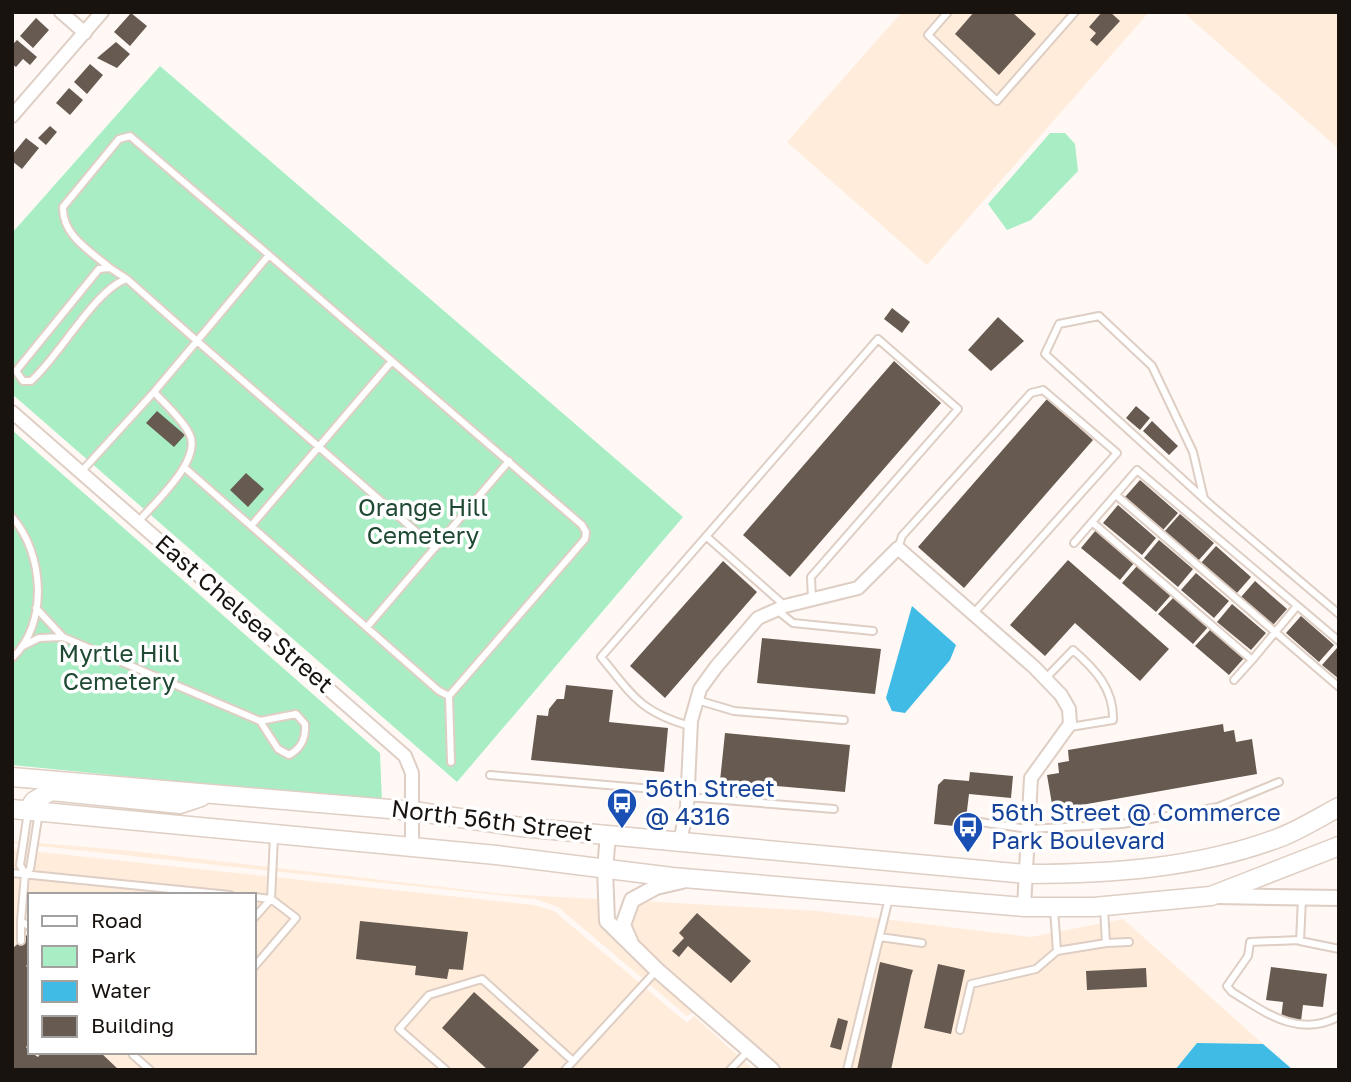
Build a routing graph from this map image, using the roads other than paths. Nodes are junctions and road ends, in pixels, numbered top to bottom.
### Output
1 (61, 12) edge
2 (102, 12) edge
3 (948, 12) edge
4 (1075, 12) edge
5 (85, 33) junction
6 (12, 116) edge
7 (270, 255) junction
8 (110, 268) junction
9 (127, 279) junction
10 (197, 341) junction
11 (392, 361) junction
12 (154, 392) junction
13 (12, 412) edge
14 (320, 447) junction
15 (509, 461) junction
16 (186, 468) junction
17 (81, 472) junction
18 (1115, 495) junction
19 (1204, 499) junction
20 (12, 517) edge
21 (138, 522) junction
22 (1092, 522) junction
23 (251, 526) junction
24 (707, 537) junction
25 (1074, 543) dead end
26 (435, 548) junction
27 (898, 548) junction
28 (812, 600) junction
29 (1297, 606) junction
30 (36, 608) junction
31 (781, 608) junction
32 (973, 614) junction
33 (1339, 614) edge
34 (367, 627) junction
35 (873, 631) dead end
36 (1275, 632) junction
37 (63, 637) junction
38 (1339, 641) edge
39 (23, 646) junction
40 (12, 658) edge
41 (1252, 660) junction
42 (1045, 679) junction
43 (1234, 680) dead end
44 (1339, 687) edge
45 (449, 696) junction
46 (697, 700) junction
47 (844, 720) dead end
48 (260, 722) junction
49 (690, 726) junction
50 (1068, 727) junction
51 (451, 762) dead end
52 (490, 775) dead end
53 (12, 777) edge
54 (1279, 782) dead end
55 (206, 793) junction
56 (688, 794) junction
57 (1339, 807) edge
58 (834, 809) dead end
59 (26, 810) edge
60 (413, 811) junction
61 (980, 822) dead end
62 (1028, 829) junction
63 (274, 834) junction
64 (608, 835) junction
65 (680, 842) junction
66 (1339, 846) edge
67 (412, 847) junction
68 (605, 869) junction
69 (12, 873) edge
70 (25, 874) junction
71 (1026, 874) junction
72 (692, 879) junction
73 (155, 891) edge
74 (192, 893) edge
75 (889, 896) junction
76 (1211, 896) junction
77 (256, 897) edge
78 (1302, 897) junction
79 (1339, 898) edge
80 (271, 899) junction
81 (1103, 906) junction
82 (1024, 907) junction
83 (1054, 907) junction
84 (256, 916) edge
85 (21, 921) junction
86 (28, 926) edge
87 (880, 937) junction
88 (22, 940) dead end
89 (1300, 940) junction
90 (1129, 942) dead end
91 (922, 943) dead end
92 (1106, 943) junction
93 (1339, 949) edge
94 (636, 951) junction
95 (1057, 951) junction
96 (256, 965) edge
97 (657, 970) junction
98 (1339, 1011) edge
99 (1338, 1018) edge
100 (960, 1030) dead end
101 (749, 1050) junction
102 (134, 1054) edge
103 (573, 1061) junction
104 (150, 1070) edge
105 (446, 1070) edge
106 (565, 1070) edge
107 (731, 1070) edge
108 (772, 1070) edge
109 (847, 1070) edge

1 - 5 street
2 - 5 street
3 - 4 lane
5 - 6 street
7 - 8 lane
7 - 10 lane
7 - 11 lane
8 - 9 lane
8 - 9 lane
9 - 10 lane
10 - 12 lane
10 - 14 lane
11 - 14 lane
11 - 15 lane
12 - 16 lane
12 - 17 lane
13 - 17 street, East Chelsea Street
14 - 23 lane
14 - 26 lane
15 - 26 lane
15 - 45 lane
16 - 21 lane
16 - 23 lane
17 - 21 street, East Chelsea Street
18 - 22 lane
18 - 29 lane
18 - 36 lane
19 - 19 lane
19 - 33 lane
20 - 30 lane
21 - 60 street, East Chelsea Street
22 - 25 lane
22 - 41 lane
23 - 34 lane
24 - 28 lane
24 - 31 lane
24 - 49 lane
26 - 34 lane
27 - 28 street
27 - 32 street
27 - 32 lane
28 - 31 street
29 - 36 lane
29 - 38 lane
30 - 37 lane
30 - 39 lane
31 - 35 lane
31 - 46 street
32 - 42 street
34 - 45 lane
36 - 41 lane
36 - 44 lane
37 - 39 lane
37 - 48 lane
39 - 40 lane
41 - 43 lane
42 - 50 street
42 - 50 lane
45 - 51 lane
46 - 47 lane
46 - 49 street
48 - 48 lane
49 - 56 street
50 - 62 street
52 - 56 lane
53 - 55 main road, North 56th Street
54 - 62 lane
55 - 59 main road
55 - 60 main road, North 56th Street
56 - 58 lane
56 - 65 street
57 - 71 main road, North 56th Street
59 - 63 main road, North 56th Street
59 - 70 lane
59 - 70 lane
60 - 64 main road, North 56th Street
60 - 67 street, East Chelsea Street
61 - 62 lane
62 - 71 street
63 - 67 main road, North 56th Street
63 - 80 lane
64 - 65 main road, North 56th Street
64 - 68 street
65 - 71 main road, North 56th Street
66 - 76 main road, North 56th Street
67 - 68 main road, North 56th Street
68 - 72 main road, North 56th Street
68 - 94 street
69 - 70 lane
70 - 73 lane
70 - 85 lane
71 - 82 street
72 - 75 main road, North 56th Street
72 - 94 street
73 - 74 lane
75 - 82 main road, North 56th Street
75 - 87 lane
76 - 78 street
76 - 81 main road, North 56th Street
77 - 80 lane
78 - 79 street
78 - 89 lane
80 - 84 lane
80 - 96 lane
81 - 83 main road, North 56th Street
81 - 92 lane
82 - 83 main road, North 56th Street
83 - 95 lane
85 - 86 lane
85 - 88 lane
87 - 91 lane
87 - 109 lane
89 - 93 lane
89 - 99 lane
90 - 92 lane
92 - 95 lane
94 - 97 street
95 - 100 lane
97 - 101 street
97 - 103 lane
98 - 99 lane
101 - 107 lane
101 - 108 street
102 - 104 lane
103 - 105 lane
103 - 106 lane

